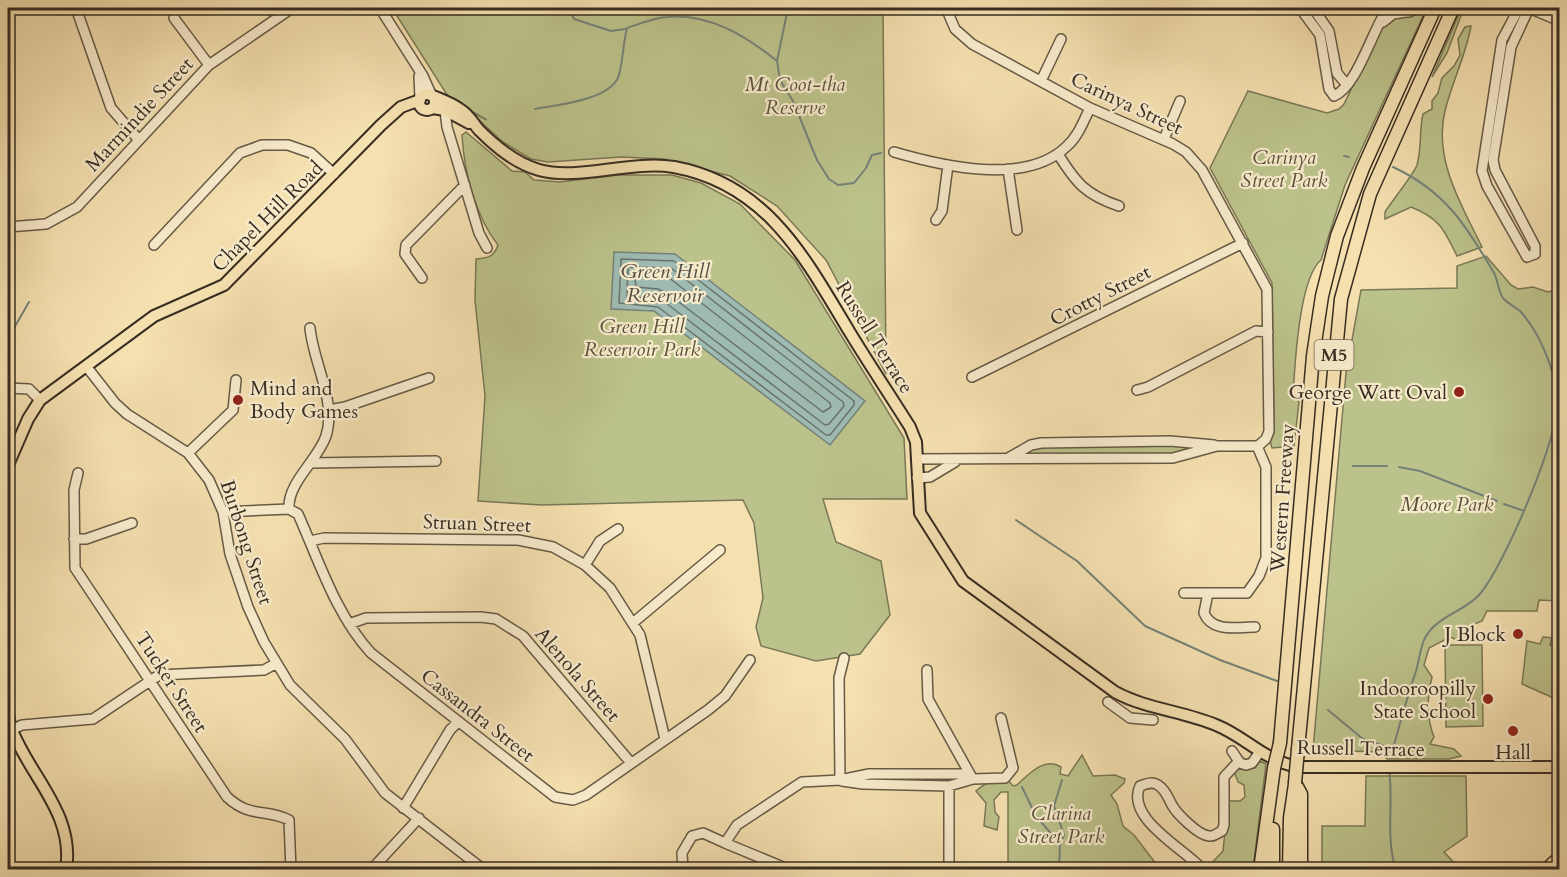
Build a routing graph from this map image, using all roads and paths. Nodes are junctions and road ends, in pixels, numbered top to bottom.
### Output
1 (76, 8) edge
2 (292, 8) edge
3 (380, 8) edge
4 (945, 8) edge
5 (1300, 8) edge
6 (1313, 8) edge
7 (1388, 8) edge
8 (1416, 8) edge
9 (1435, 8) edge
10 (1453, 8) edge
11 (1519, 8) edge
12 (1529, 8) edge
13 (1401, 10) edge
14 (174, 18) dead end
15 (1560, 21) edge
16 (1377, 28) junction
17 (1060, 39) dead end
18 (208, 65) junction
19 (417, 68) junction
20 (1041, 81) junction
21 (1347, 85) junction
22 (432, 96) junction
23 (420, 99) junction
24 (1180, 101) dead end
25 (446, 106) junction
26 (1090, 108) junction
27 (430, 109) junction
28 (456, 115) junction
29 (388, 119) junction
30 (477, 128) junction
31 (451, 135) junction
32 (1164, 139) junction
33 (138, 140) junction
34 (894, 152) dead end
35 (1058, 154) junction
36 (1493, 161) junction
37 (1483, 163) junction
38 (948, 165) junction
39 (1008, 169) junction
40 (334, 174) junction
41 (465, 185) junction
42 (1119, 206) dead end
43 (936, 220) dead end
44 (8, 227) edge
45 (1017, 230) dead end
46 (1243, 243) junction
47 (154, 245) dead end
48 (487, 249) dead end
49 (422, 278) dead end
50 (310, 328) dead end
51 (1268, 332) junction
52 (86, 366) junction
53 (972, 377) dead end
54 (429, 378) dead end
55 (236, 380) dead end
56 (8, 388) edge
57 (1137, 390) dead end
58 (40, 400) junction
59 (329, 410) junction
60 (1260, 444) junction
61 (1217, 446) junction
62 (188, 453) junction
63 (1005, 458) junction
64 (917, 459) junction
65 (969, 459) junction
66 (436, 461) dead end
67 (311, 463) junction
68 (8, 465) edge
69 (78, 473) dead end
70 (917, 478) junction
71 (289, 509) junction
72 (223, 512) junction
73 (132, 523) dead end
74 (618, 529) dead end
75 (74, 539) junction
76 (310, 541) junction
77 (720, 550) dead end
78 (585, 565) junction
79 (1184, 593) dead end
80 (1208, 593) junction
81 (634, 622) junction
82 (349, 624) junction
83 (1255, 627) dead end
84 (844, 658) dead end
85 (750, 660) dead end
86 (275, 664) junction
87 (927, 670) dead end
88 (150, 681) junction
89 (8, 684) edge
90 (1108, 702) dead end
91 (1140, 703) junction
92 (1001, 718) dead end
93 (1134, 719) junction
94 (1153, 720) dead end
95 (458, 723) junction
96 (11, 730) junction
97 (665, 739) junction
98 (1232, 752) dead end
99 (1259, 753) junction
100 (1239, 761) junction
101 (631, 763) junction
102 (1560, 767) edge
103 (971, 776) junction
104 (840, 780) junction
105 (1275, 781) junction
106 (1295, 783) junction
107 (949, 786) junction
108 (403, 808) junction
109 (419, 818) junction
110 (725, 843) junction
111 (1560, 857) edge
112 (1201, 868) dead end
113 (66, 870) edge
114 (291, 870) edge
115 (371, 870) edge
116 (484, 870) edge
117 (683, 870) edge
118 (790, 870) edge
119 (949, 870) edge
120 (1260, 870) edge
121 (1273, 870) edge
122 (1289, 870) edge
123 (1301, 870) edge
124 (1546, 870) edge

1 - 33 street
2 - 18 street, Marmindie Street
3 - 19 street
4 - 20 street, Carinya Street
5 - 21 street
6 - 21 street
7 - 16 street
8 - 13 street
9 - 105 highway, Western Freeway / M5, bridge
10 - 106 highway, Western Freeway / M5, bridge
11 - 37 street
12 - 15 street
12 - 36 street
13 - 16 street
14 - 18 street
16 - 21 street
17 - 20 street
18 - 33 street, Marmindie Street
19 - 22 street
19 - 23 street
20 - 26 street, Carinya Street
22 - 23 main road
22 - 25 main road, Russell Terrace
22 - 27 main road
23 - 27 main road
23 - 29 main road, Chapel Hill Road
24 - 32 street
25 - 27 main road, Russell Terrace
25 - 28 main road
25 - 30 main road, Russell Terrace
25 - 31 street
26 - 32 street, Carinya Street
26 - 35 street
27 - 29 main road
28 - 30 main road, Russell Terrace
28 - 31 street
29 - 40 main road, Chapel Hill Road
30 - 64 main road, Russell Terrace
31 - 41 street
32 - 46 street, Carinya Street
33 - 44 street, Marmindie Street
34 - 38 street
35 - 39 street
35 - 42 street
36 - 37 street
36 - 37 street
38 - 39 street
38 - 43 street
39 - 45 street
40 - 47 street
40 - 52 main road, Chapel Hill Road
41 - 48 street
41 - 49 street
46 - 51 street, Carinya Street
46 - 53 street, Crotty Street
50 - 59 street
51 - 57 street
51 - 60 street, Carinya Street
52 - 58 main road, Chapel Hill Road
52 - 62 street, Burbong Street
54 - 59 street
55 - 62 street
56 - 58 street
58 - 68 main road, Chapel Hill Road
59 - 67 street
60 - 61 street
60 - 80 street, Carinya Street
61 - 63 street
61 - 63 street
62 - 72 street, Burbong Street
63 - 65 street
64 - 65 street
64 - 70 main road, Russell Terrace
65 - 70 street
66 - 67 street
67 - 71 street
69 - 75 street, Tucker Street
70 - 91 main road, Russell Terrace
71 - 72 street
71 - 76 street, Cassandra Street
72 - 86 street, Burbong Street
73 - 75 street
74 - 78 street
75 - 88 street, Tucker Street
76 - 78 street, Struan Street
76 - 82 street, Cassandra Street
77 - 81 street
78 - 81 street, Struan Street
79 - 80 street
80 - 83 street
81 - 97 street, Struan Street
82 - 95 street, Cassandra Street
82 - 101 street, Alenola Street
84 - 104 street
85 - 97 street, Cassandra Street
86 - 88 street
86 - 108 street, Burbong Street
87 - 103 street
88 - 96 street
88 - 114 street, Tucker Street
89 - 96 main road
90 - 93 street
91 - 93 street
91 - 99 main road, Russell Terrace
92 - 103 street
93 - 94 street
95 - 101 street, Cassandra Street
95 - 108 street
96 - 113 main road
97 - 101 street, Cassandra Street
98 - 100 street
99 - 100 street
99 - 102 main road, Russell Terrace
100 - 112 street
103 - 104 street
103 - 107 street
104 - 107 street
104 - 110 street
105 - 120 highway
105 - 121 highway, Western Freeway / M5
106 - 122 highway, Western Freeway / M5
106 - 123 highway
107 - 119 street
108 - 109 street, Burbong Street
109 - 115 street
109 - 116 street, Burbong Street
110 - 117 street
110 - 118 street
111 - 124 highway

